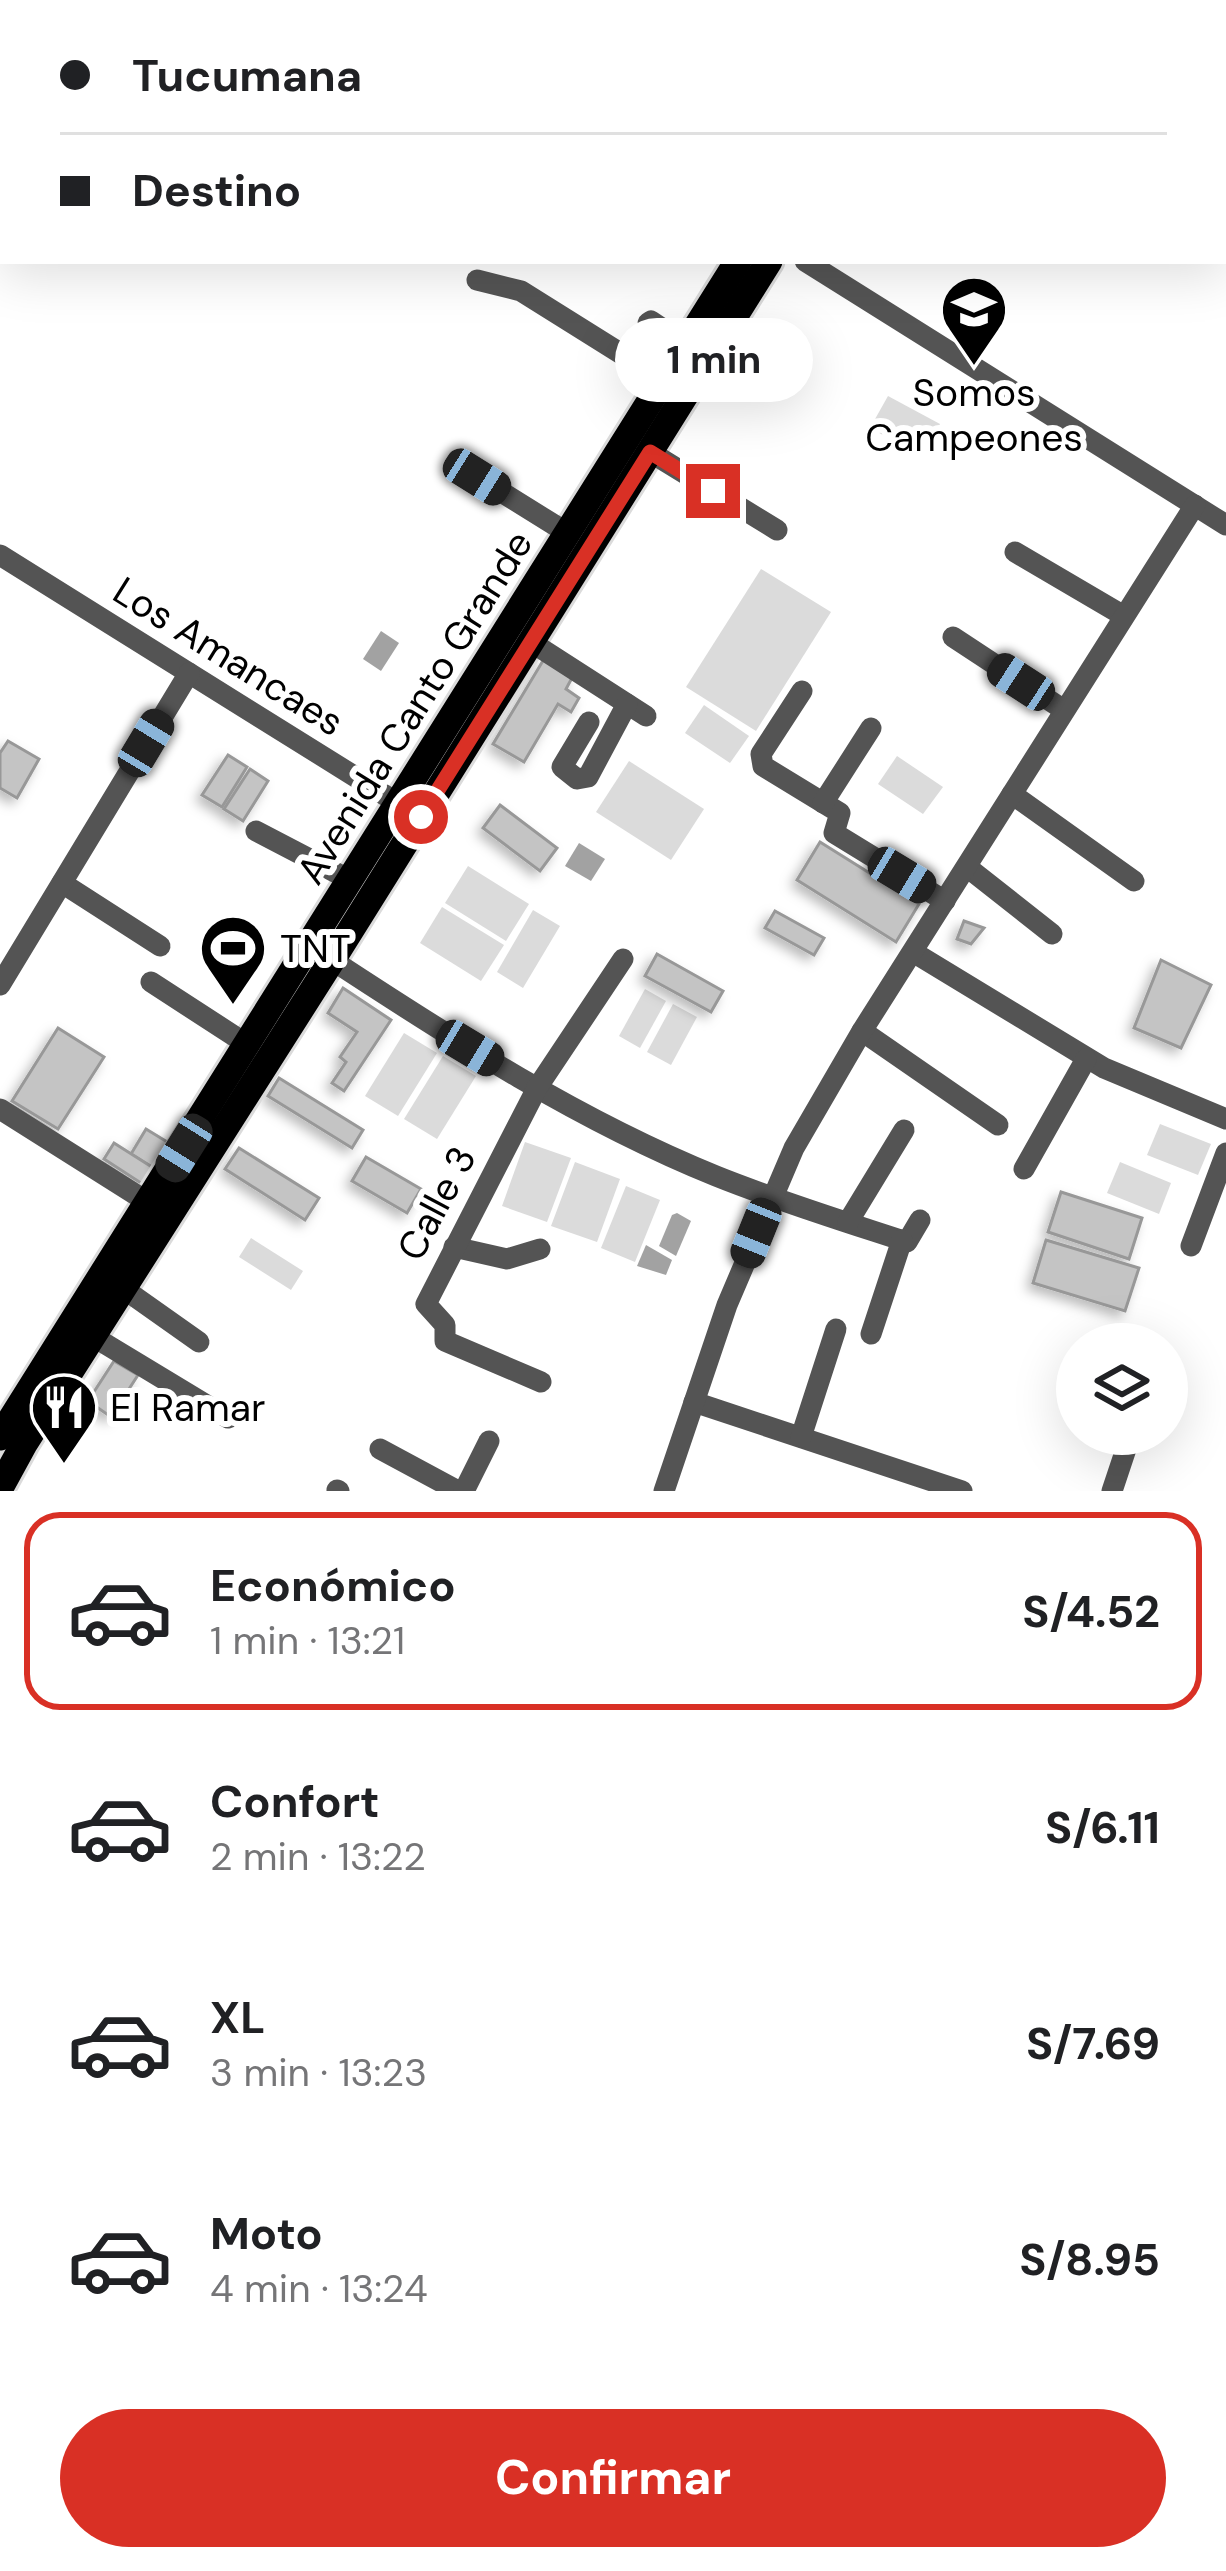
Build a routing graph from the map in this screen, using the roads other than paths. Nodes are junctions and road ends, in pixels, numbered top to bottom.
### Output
1 (735, 264) edge
2 (765, 264) edge
3 (811, 264) edge
4 (477, 280) dead end
5 (662, 350) junction
6 (650, 452) junction
7 (477, 477) dead end
8 (1195, 505) junction
9 (1226, 525) edge
10 (777, 530) dead end
11 (568, 534) junction
12 (1015, 552) dead end
13 (0, 555) edge
14 (1124, 616) junction
15 (953, 638) dead end
16 (531, 642) junction
17 (189, 673) junction
18 (802, 691) dead end
19 (1064, 710) junction
20 (589, 722) dead end
21 (871, 728) dead end
22 (1012, 794) junction
23 (823, 803) junction
24 (409, 810) junction
25 (256, 831) dead end
26 (967, 867) junction
27 (350, 880) junction
28 (1134, 880) dead end
29 (62, 883) junction
30 (945, 901) junction
31 (1052, 934) dead end
32 (160, 946) dead end
33 (913, 952) junction
34 (623, 959) dead end
35 (332, 960) junction
36 (151, 982) dead end
37 (0, 985) edge
38 (862, 1031) junction
39 (248, 1045) junction
40 (1086, 1058) junction
41 (538, 1088) junction
42 (0, 1109) edge
43 (1226, 1119) edge
44 (998, 1125) dead end
45 (904, 1130) dead end
46 (1226, 1153) edge
47 (1024, 1168) dead end
48 (771, 1197) junction
49 (159, 1209) junction
50 (920, 1220) dead end
51 (848, 1222) junction
52 (902, 1240) junction
53 (454, 1246) junction
54 (1191, 1246) dead end
55 (540, 1249) dead end
56 (124, 1289) junction
57 (836, 1329) dead end
58 (871, 1334) dead end
59 (94, 1337) junction
60 (199, 1342) dead end
61 (541, 1382) dead end
62 (694, 1402) junction
63 (9, 1403) edge
64 (228, 1418) dead end
65 (0, 1437) edge
66 (801, 1437) junction
67 (489, 1441) dead end
68 (380, 1449) dead end
69 (1124, 1455) edge
70 (8, 1484) edge
71 (461, 1491) edge
72 (664, 1491) edge
73 (962, 1491) edge
74 (1112, 1491) edge

1 - 5 main road, Avenida Canto Grande
2 - 5 main road, Avenida Canto Grande
3 - 8 street
4 - 5 street
5 - 6 main road, Avenida Canto Grande
5 - 11 main road, Avenida Canto Grande
6 - 10 street
6 - 16 main road, Avenida Canto Grande
7 - 11 street
8 - 9 street
8 - 14 street
11 - 24 main road, Avenida Canto Grande
12 - 14 street
13 - 17 street, Los Amancaes
14 - 19 street
15 - 19 street
16 - 20 street
16 - 24 main road, Avenida Canto Grande
17 - 24 street, Los Amancaes
17 - 29 street
18 - 23 street
19 - 22 street
21 - 23 street
22 - 26 street
22 - 28 street
23 - 30 street
24 - 27 main road, Avenida Canto Grande
24 - 35 main road, Avenida Canto Grande
25 - 27 street
26 - 30 street
26 - 31 street
27 - 39 main road, Avenida Canto Grande
29 - 32 street
29 - 37 street
30 - 33 street
33 - 38 street
33 - 40 street
34 - 41 street, Calle 3
35 - 41 street
35 - 49 main road, Avenida Canto Grande
36 - 39 street
38 - 44 street
38 - 48 street
39 - 49 main road, Avenida Canto Grande
40 - 43 street
40 - 47 street
41 - 48 street
41 - 53 street, Calle 3
42 - 49 street
45 - 51 street
46 - 54 street
48 - 51 street
48 - 62 street
49 - 56 main road, Avenida Canto Grande
49 - 63 main road, Avenida Canto Grande
50 - 52 street
51 - 52 street
52 - 58 street
53 - 55 street
53 - 61 street, Calle 3
56 - 59 main road, Avenida Canto Grande
56 - 60 street
57 - 66 street
59 - 64 street
59 - 70 main road, Avenida Canto Grande
62 - 66 street
62 - 72 street
63 - 65 main road, Avenida Canto Grande
66 - 73 street
67 - 71 street
68 - 71 street
69 - 74 street

